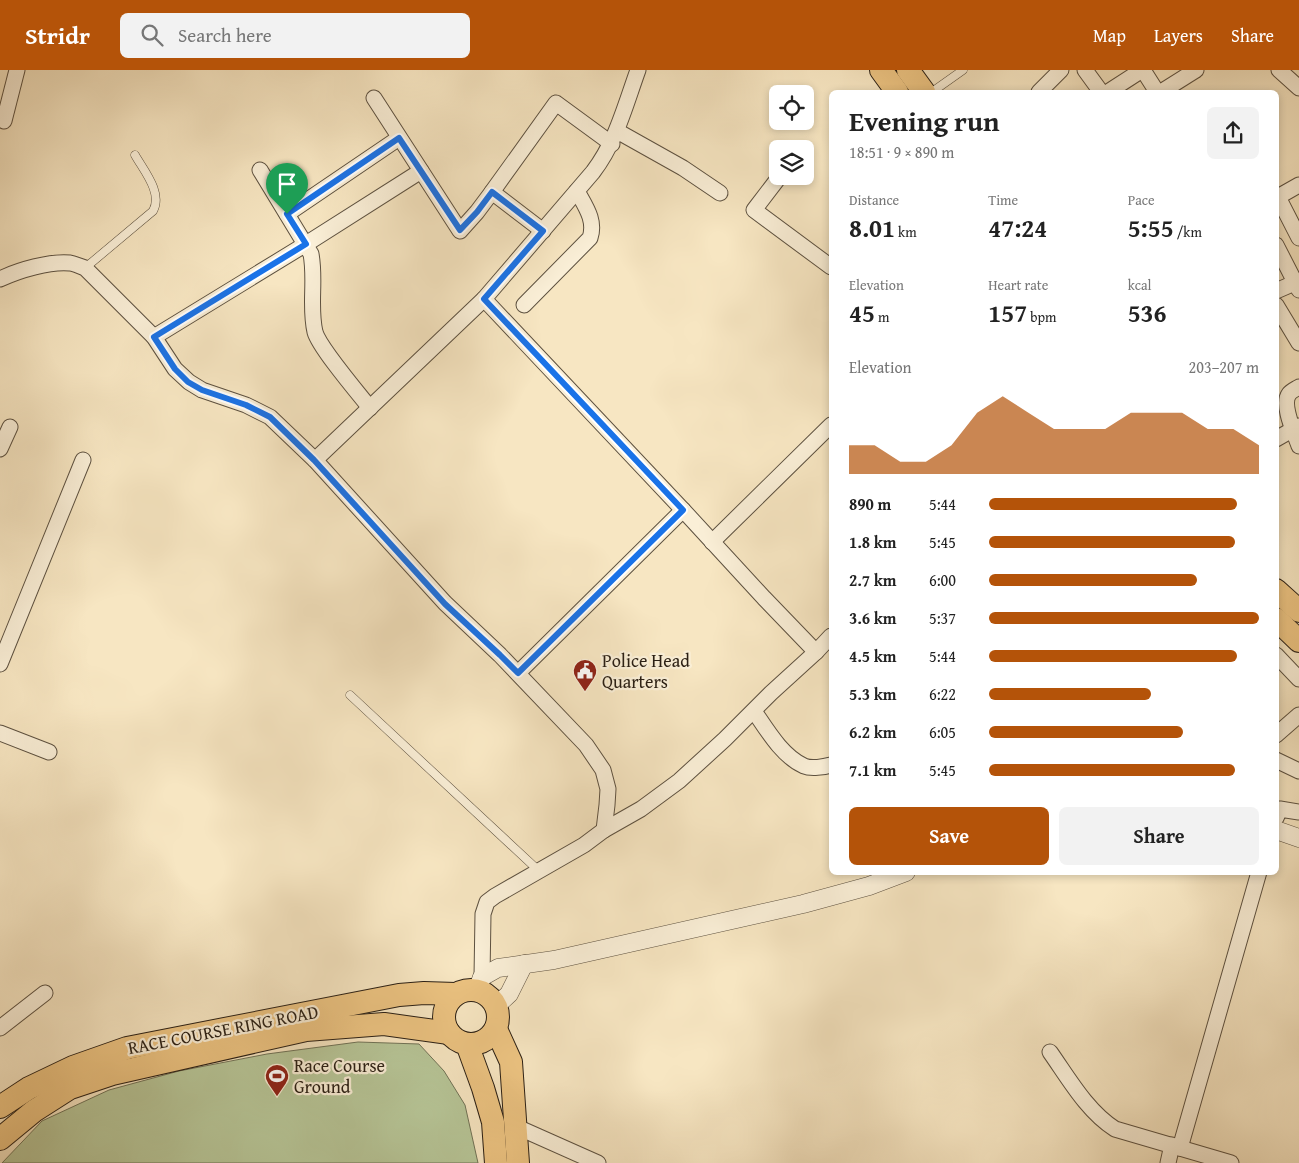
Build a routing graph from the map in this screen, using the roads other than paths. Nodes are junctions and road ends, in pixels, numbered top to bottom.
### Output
1 (17, 70) edge
2 (638, 70) edge
3 (881, 70) edge
4 (908, 70) edge
5 (962, 70) edge
6 (1061, 70) edge
7 (1085, 70) edge
8 (1142, 70) edge
9 (1196, 70) edge
10 (1279, 70) edge
11 (1299, 88) edge
12 (896, 90) edge
13 (923, 90) edge
14 (935, 90) edge
15 (1043, 90) edge
16 (1100, 90) edge
17 (1111, 90) edge
18 (1157, 90) edge
19 (1164, 90) edge
20 (374, 98) dead end
21 (4, 121) dead end
22 (614, 137) junction
23 (399, 138) junction
24 (135, 155) dead end
25 (260, 170) dead end
26 (420, 171) junction
27 (773, 185) edge
28 (1299, 185) edge
29 (492, 192) junction
30 (577, 192) junction
31 (720, 193) dead end
32 (1279, 196) edge
33 (1279, 201) edge
34 (287, 214) junction
35 (543, 231) junction
36 (1299, 238) edge
37 (306, 244) junction
38 (1279, 250) edge
39 (829, 266) edge
40 (85, 268) junction
41 (0, 279) edge
42 (1298, 284) edge
43 (1279, 290) edge
44 (484, 299) junction
45 (524, 304) dead end
46 (1279, 310) edge
47 (154, 337) junction
48 (1299, 343) edge
49 (1299, 387) edge
50 (370, 408) junction
51 (1281, 410) edge
52 (10, 427) dead end
53 (829, 427) edge
54 (1296, 427) edge
55 (1279, 437) edge
56 (1299, 446) edge
57 (0, 449) edge
58 (83, 460) dead end
59 (314, 460) junction
60 (683, 510) junction
61 (712, 542) junction
62 (1279, 593) edge
63 (1299, 611) edge
64 (1279, 622) edge
65 (829, 638) edge
66 (1299, 641) edge
67 (816, 652) junction
68 (1279, 658) edge
69 (0, 664) edge
70 (518, 673) junction
71 (1299, 679) edge
72 (350, 696) dead end
73 (754, 711) junction
74 (1299, 715) edge
75 (0, 733) edge
76 (1279, 733) edge
77 (49, 752) dead end
78 (1279, 761) edge
79 (829, 765) edge
80 (1299, 771) edge
81 (1279, 810) edge
82 (1299, 812) edge
83 (604, 830) junction
84 (1279, 831) edge
85 (1299, 838) edge
86 (540, 871) junction
87 (898, 875) edge
88 (1258, 875) edge
89 (524, 964) junction
90 (472, 987) junction
91 (45, 993) dead end
92 (496, 1006) junction
93 (0, 1028) edge
94 (496, 1029) junction
95 (458, 1038) junction
96 (1050, 1052) dead end
97 (0, 1107) edge
98 (516, 1127) junction
99 (0, 1139) edge
100 (1176, 1147) junction
101 (496, 1163) edge
102 (518, 1163) edge
103 (598, 1163) edge
104 (1168, 1163) edge
105 (1230, 1163) edge

1 - 21 street
2 - 22 street
3 - 12 main road
4 - 13 main road
5 - 14 lane
6 - 15 street
7 - 16 street
8 - 17 street
8 - 18 street
9 - 19 street
10 - 11 street
20 - 23 street
22 - 29 street
22 - 30 street
22 - 31 street
23 - 26 street
23 - 34 street
24 - 40 lane
25 - 34 street
26 - 29 street
26 - 37 street
27 - 39 street
28 - 32 street
29 - 35 street
30 - 35 street
30 - 45 street
33 - 36 street
34 - 37 street
35 - 44 street
37 - 47 street
37 - 50 street
38 - 42 street
40 - 41 street
40 - 47 street
42 - 43 street
44 - 50 street
44 - 60 street
46 - 48 street
47 - 59 street
49 - 51 street
50 - 59 street
51 - 54 street
52 - 57 street
53 - 61 street
54 - 55 street
54 - 56 street
58 - 69 street
59 - 70 street
60 - 61 street
60 - 70 street
61 - 67 street
62 - 63 main road
64 - 66 main road
65 - 67 street
67 - 73 street
68 - 71 street
70 - 83 street
72 - 86 lane
73 - 79 street
73 - 83 street
74 - 76 street
75 - 77 street
78 - 80 street
81 - 82 street
83 - 86 street
84 - 85 street
86 - 90 street
87 - 89 street
88 - 100 street
89 - 90 street
89 - 92 street
90 - 92 main road
90 - 95 main road
90 - 97 main road, RACE COURSE RING ROAD
91 - 93 street
92 - 94 main road
94 - 95 main road
94 - 98 main road
95 - 99 main road, RACE COURSE RING ROAD
95 - 101 main road
96 - 100 street
98 - 102 main road
98 - 103 street
100 - 104 street
100 - 105 street

